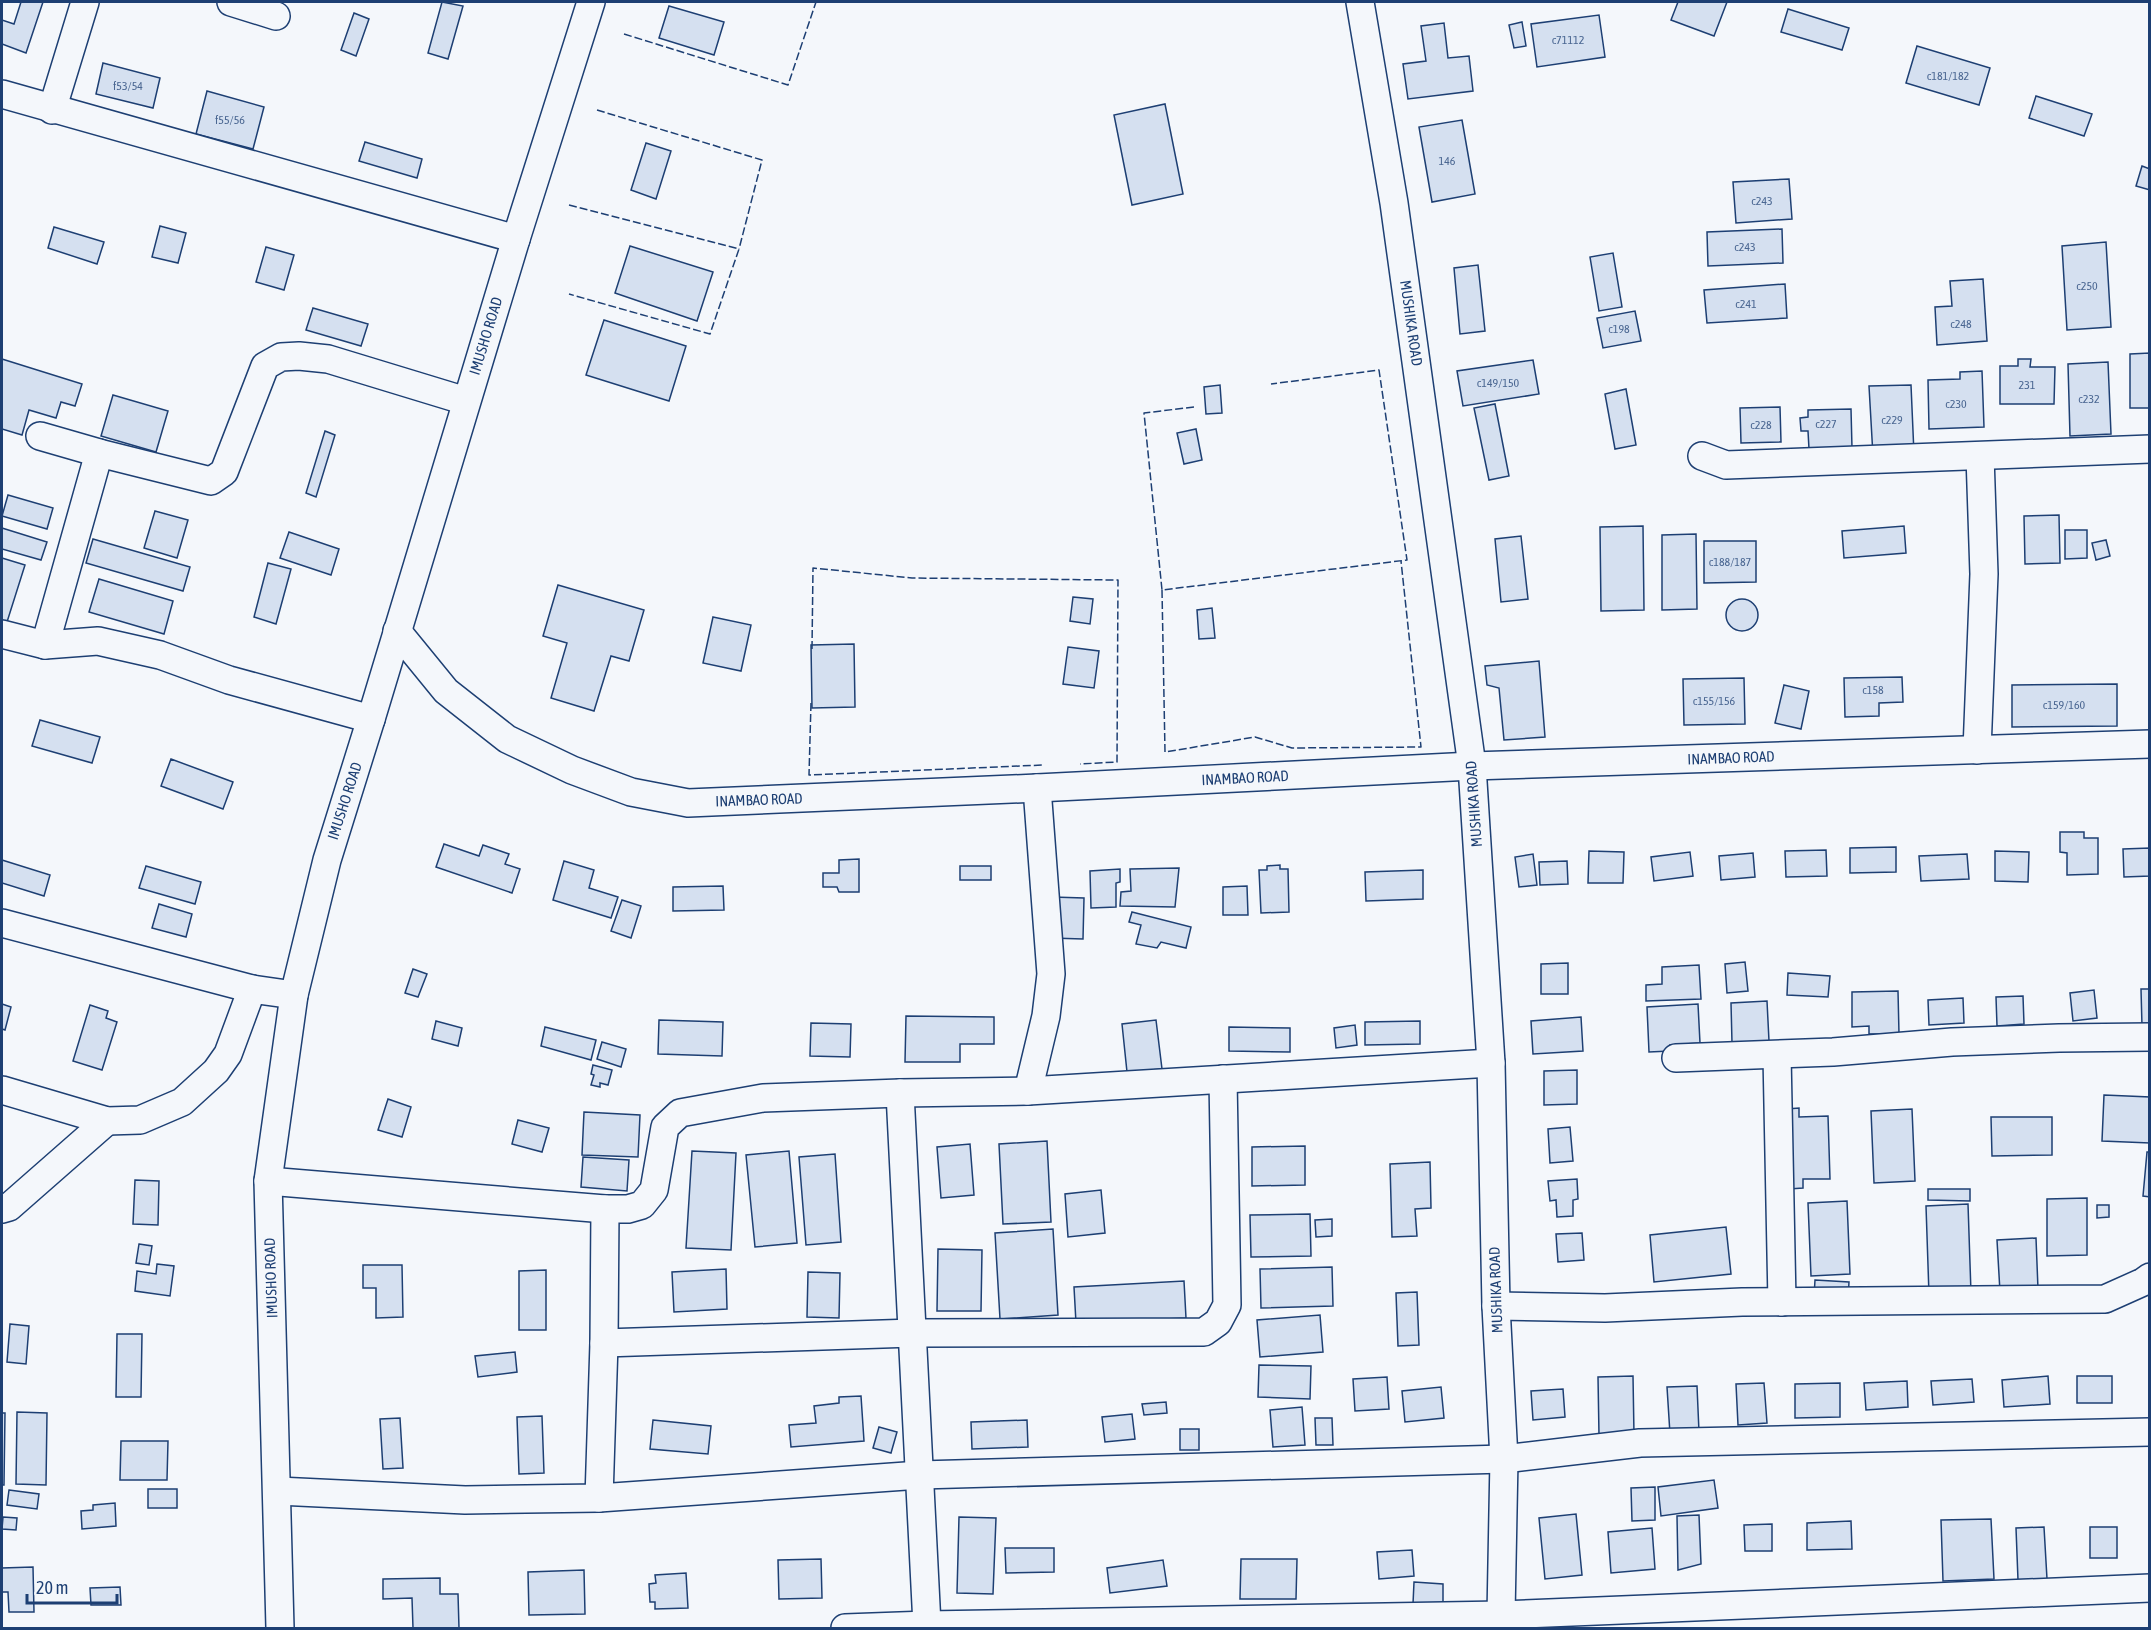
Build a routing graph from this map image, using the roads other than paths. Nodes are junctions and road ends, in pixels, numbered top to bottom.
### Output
1 (85, 2) edge
2 (231, 2) edge
3 (591, 2) edge
4 (1359, 2) edge
5 (276, 16) dead end
6 (2, 94) edge
7 (52, 110) junction
8 (516, 239) junction
9 (466, 401) junction
10 (40, 436) dead end
11 (2150, 449) edge
12 (99, 453) junction
13 (1702, 456) dead end
14 (1980, 456) junction
15 (397, 632) junction
16 (2, 634) edge
17 (45, 645) junction
18 (371, 719) junction
19 (2150, 744) edge
20 (1977, 750) junction
21 (1472, 766) junction
22 (1037, 788) junction
23 (2, 923) edge
24 (252, 989) junction
25 (294, 995) junction
26 (2150, 1037) edge
27 (1777, 1055) junction
28 (1676, 1058) dead end
29 (1491, 1063) junction
30 (1223, 1079) junction
31 (2, 1090) edge
32 (1028, 1091) junction
33 (900, 1093) junction
34 (107, 1121) junction
35 (268, 1181) junction
36 (2, 1209) edge
37 (605, 1209) junction
38 (2150, 1276) edge
39 (1782, 1302) junction
40 (1496, 1306) junction
41 (913, 1333) junction
42 (604, 1343) junction
43 (2150, 1432) edge
44 (1504, 1459) junction
45 (920, 1475) junction
46 (278, 1491) junction
47 (599, 1498) junction
48 (2150, 1588) edge
49 (1501, 1614) junction
50 (927, 1625) junction
51 (280, 1629) edge
52 (845, 1629) edge

1 - 7 street
2 - 5 street
3 - 8 street, IMUSHO ROAD
4 - 21 street, MUSHIKA ROAD
6 - 7 street
7 - 8 street
8 - 9 street, IMUSHO ROAD
9 - 12 street
9 - 15 street, IMUSHO ROAD
10 - 12 street
11 - 14 street
12 - 17 street
13 - 14 street
14 - 20 street
15 - 18 street, IMUSHO ROAD
15 - 22 street, INAMBAO ROAD
16 - 17 street
17 - 18 street
18 - 25 street, IMUSHO ROAD
19 - 20 street, INAMBAO ROAD
20 - 21 street, INAMBAO ROAD
21 - 22 street, INAMBAO ROAD
21 - 29 street, MUSHIKA ROAD
22 - 32 street
23 - 24 street
24 - 25 street
24 - 34 street
25 - 35 street, IMUSHO ROAD
26 - 27 street
27 - 28 street
27 - 39 street
29 - 30 street
29 - 40 street, MUSHIKA ROAD
30 - 32 street
30 - 41 street
31 - 34 street
32 - 33 street
33 - 37 street
33 - 41 street
34 - 36 street
35 - 37 street
35 - 46 street, IMUSHO ROAD
37 - 42 street
38 - 39 street
39 - 40 street
40 - 44 street, MUSHIKA ROAD
41 - 42 street
41 - 45 street
42 - 47 street
43 - 44 street
44 - 45 street
44 - 49 street, MUSHIKA ROAD
45 - 47 street
45 - 50 street
46 - 47 street
46 - 51 street, IMUSHO ROAD
48 - 49 street
49 - 50 street
50 - 52 street

